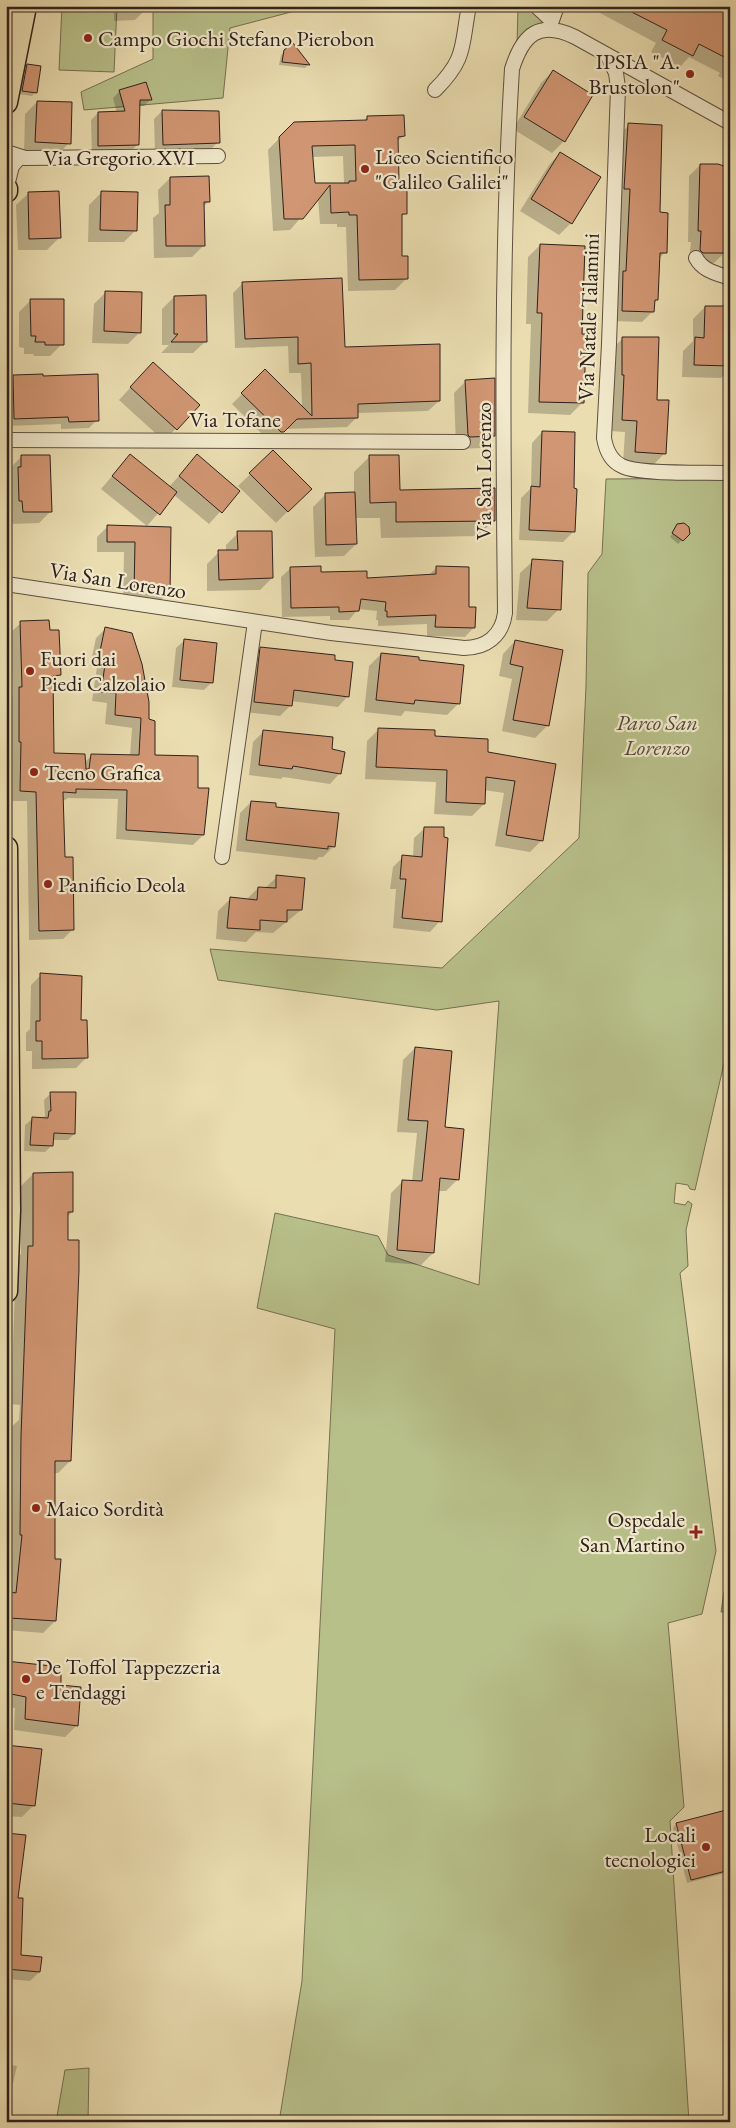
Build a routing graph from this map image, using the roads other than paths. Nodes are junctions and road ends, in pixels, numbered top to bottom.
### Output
1 (25, 6) edge
2 (469, 6) edge
3 (536, 6) edge
4 (557, 6) edge
5 (550, 24) junction
6 (608, 56) junction
7 (10, 80) edge
8 (436, 90) dead end
9 (6, 102) edge
10 (730, 123) edge
11 (6, 144) edge
12 (6, 152) edge
13 (218, 156) dead end
14 (20, 157) junction
15 (6, 190) edge
16 (696, 258) dead end
17 (730, 278) edge
18 (6, 440) edge
19 (463, 442) dead end
20 (730, 473) edge
21 (6, 584) edge
22 (255, 622) junction
23 (6, 848) edge
24 (222, 857) dead end
25 (7, 999) edge
26 (6, 1291) edge

1 - 7 main road
2 - 8 street
3 - 5 street
4 - 5 street
5 - 6 street
5 - 22 street, Via San Lorenzo
6 - 10 street
6 - 20 street, Via Natale Talamini
7 - 9 main road
11 - 14 street, Via Gregorio XVI
12 - 14 street, Via Gregorio XVI
13 - 14 street, Via Gregorio XVI
14 - 15 street, Via Gregorio XVI
16 - 17 street
18 - 19 street, Via Tofane
21 - 22 street, Via San Lorenzo
22 - 24 street
23 - 25 main road
25 - 26 main road

